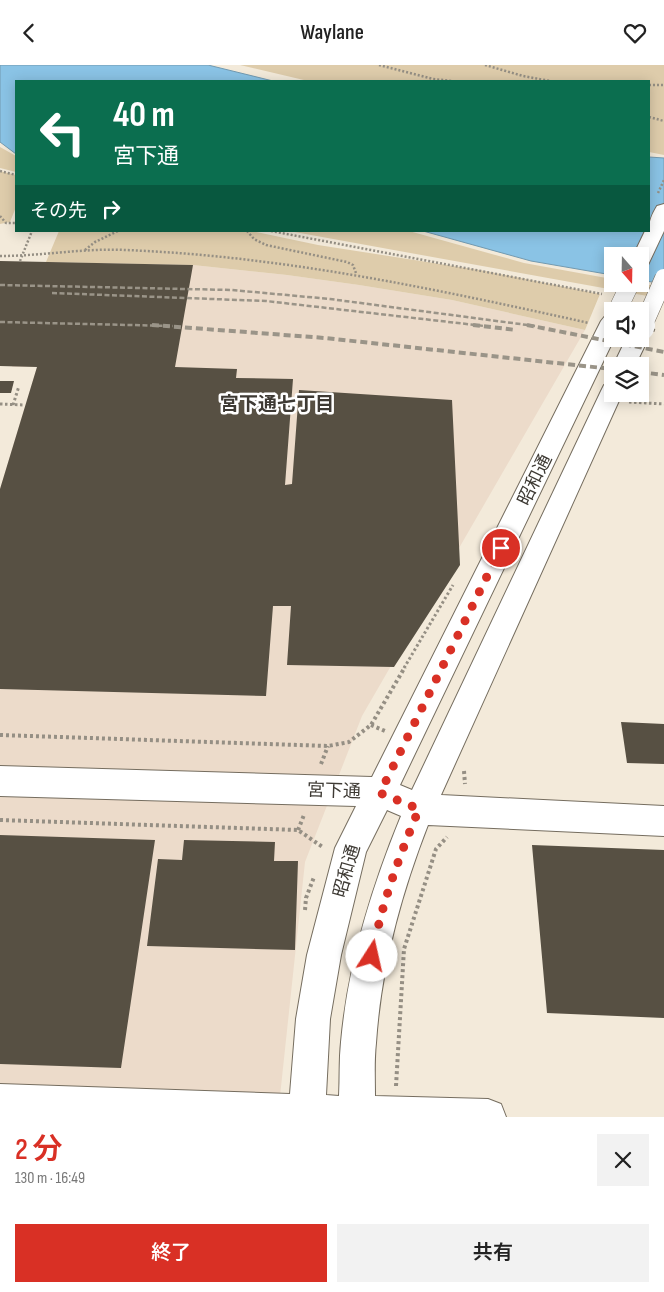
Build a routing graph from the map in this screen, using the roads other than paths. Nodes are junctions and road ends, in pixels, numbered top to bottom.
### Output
1 (664, 210) edge
2 (647, 247) edge
3 (664, 278) edge
4 (649, 312) edge
5 (604, 327) edge
6 (617, 402) edge
7 (0, 781) edge
8 (380, 793) junction
9 (419, 809) junction
10 (664, 821) edge
11 (0, 1102) edge
12 (306, 1115) edge
13 (357, 1116) edge
14 (488, 1117) edge

1 - 2 street
3 - 4 street, bridge
5 - 8 street, 昭和通
6 - 9 street, 昭和通
7 - 8 street, 宮下通
8 - 9 street, 宮下通
8 - 12 street, 昭和通
9 - 10 street, 宮下通
9 - 13 street, 昭和通
11 - 12 street
12 - 13 street
13 - 14 street

